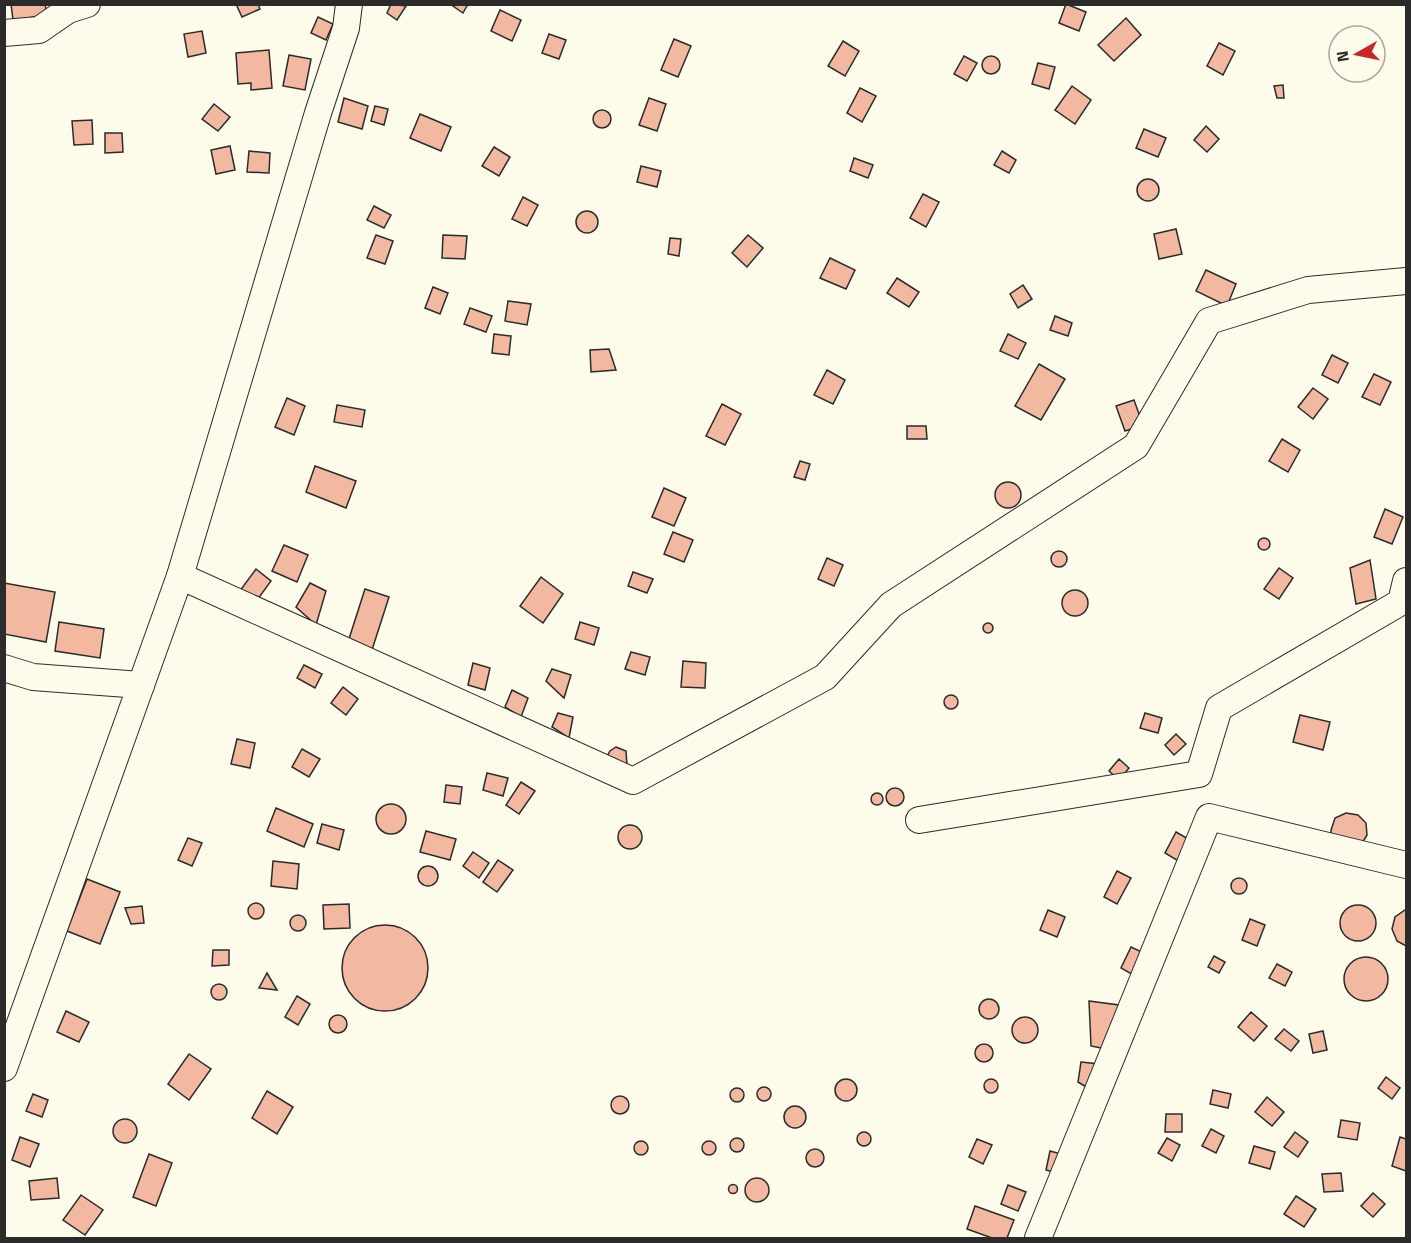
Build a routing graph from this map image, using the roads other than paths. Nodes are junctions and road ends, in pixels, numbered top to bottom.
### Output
1 (87, 4) edge
2 (349, 4) edge
3 (4, 33) edge
4 (1407, 281) edge
5 (180, 576) junction
6 (1407, 581) edge
7 (4, 668) edge
8 (141, 685) junction
9 (919, 820) dead end
10 (1407, 866) edge
11 (4, 1068) edge
12 (1038, 1239) edge

1 - 3 street
2 - 5 street
4 - 5 street
5 - 8 street
6 - 9 street
7 - 8 street
8 - 11 street
10 - 12 street

